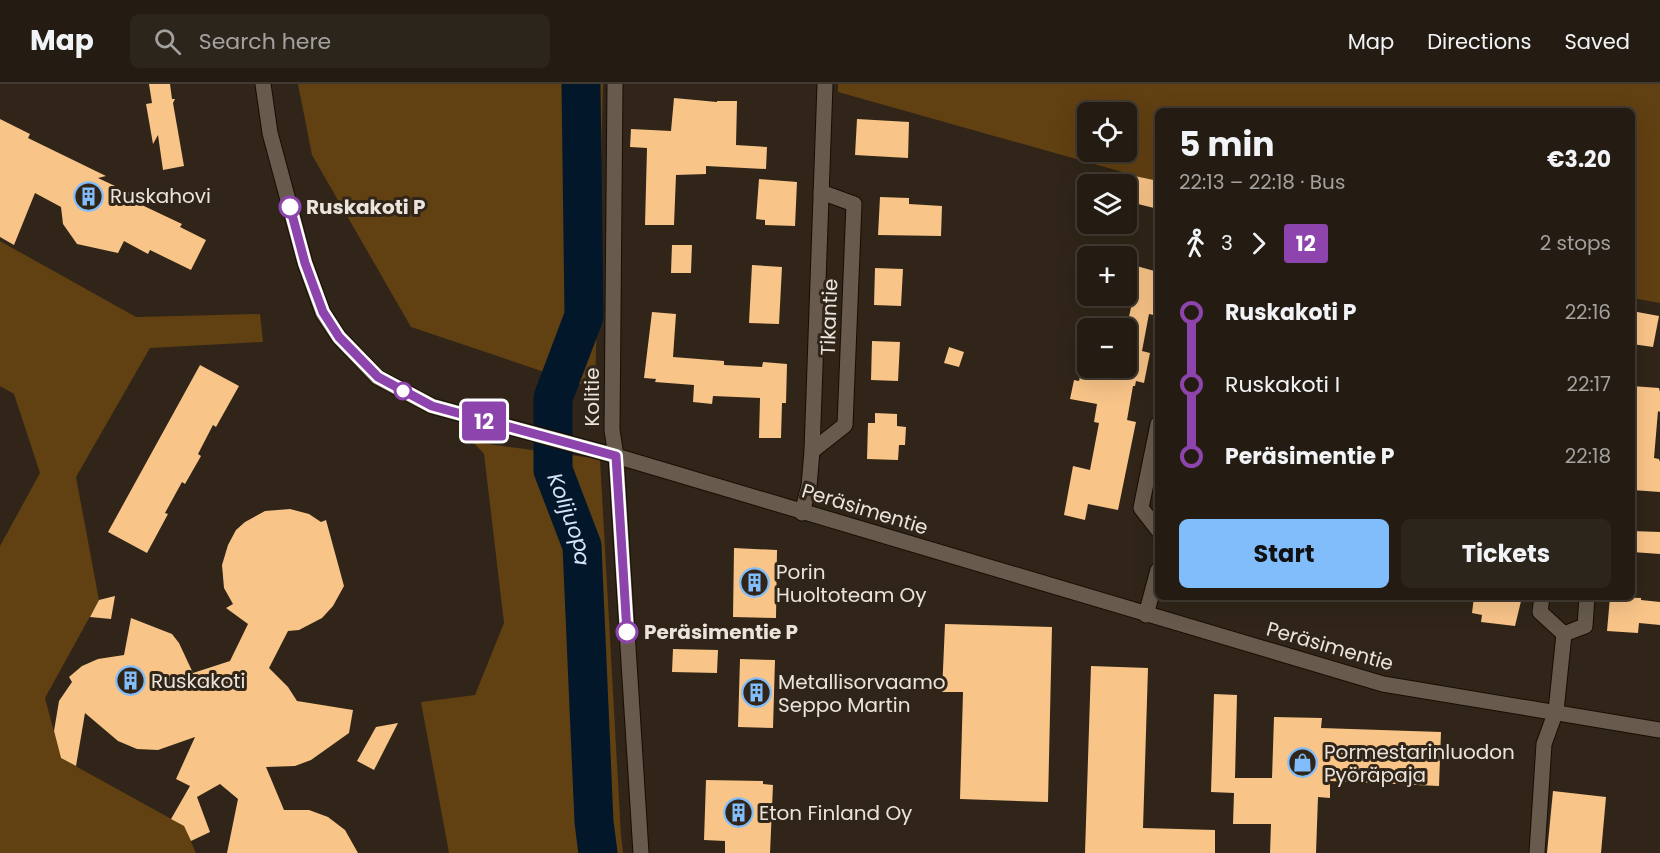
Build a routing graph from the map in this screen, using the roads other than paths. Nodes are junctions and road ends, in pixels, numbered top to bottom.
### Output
1 (263, 84) edge
2 (615, 84) edge
3 (825, 84) edge
4 (821, 192) junction
5 (1155, 438) edge
6 (812, 451) junction
7 (616, 456) junction
8 (802, 513) junction
9 (1155, 526) edge
10 (1155, 581) edge
11 (1542, 600) edge
12 (1587, 600) edge
13 (1146, 615) junction
14 (1564, 634) junction
15 (1556, 711) junction
16 (1660, 730) edge
17 (641, 853) edge
18 (1537, 853) edge

1 - 7 street, Peräsimentie
2 - 7 street, Kolitie
3 - 4 street, Tikantie
4 - 6 street, Tikantie
4 - 6 street, Tikantie
5 - 9 street
6 - 8 street, Tikantie
7 - 8 street, Peräsimentie
7 - 17 street, Kolitie
8 - 13 street, Peräsimentie
10 - 13 street
11 - 14 street
12 - 14 street
13 - 15 street, Peräsimentie
14 - 15 street
15 - 16 street, Peräsimentie
15 - 18 street

